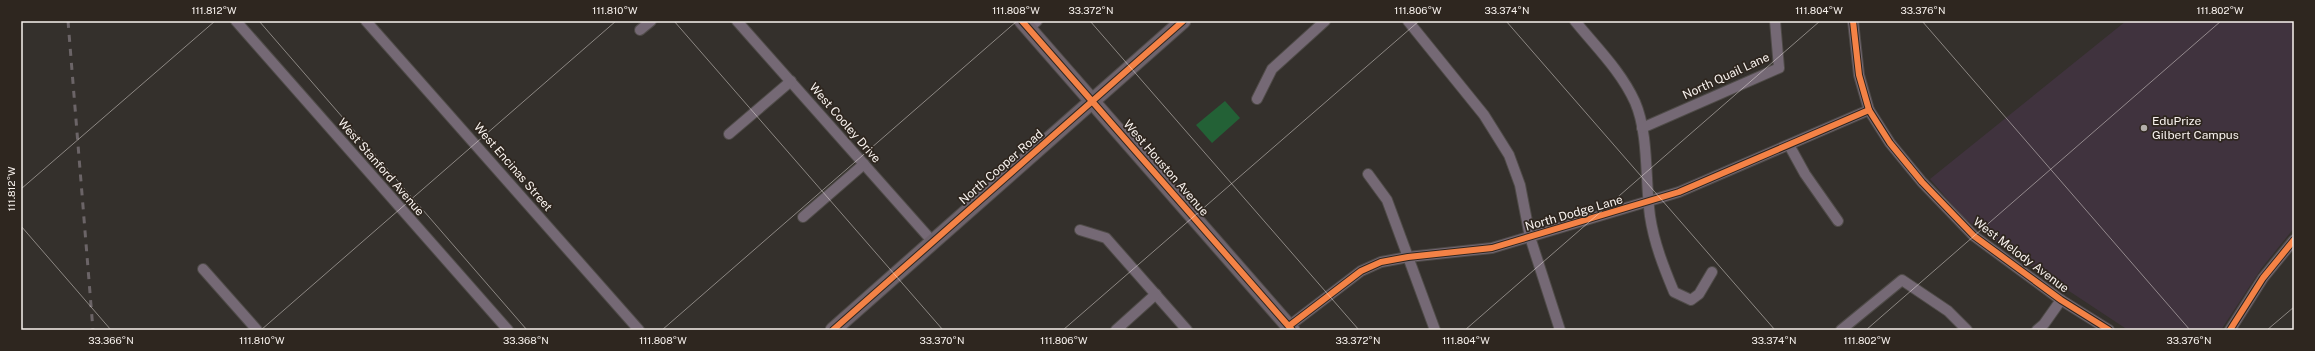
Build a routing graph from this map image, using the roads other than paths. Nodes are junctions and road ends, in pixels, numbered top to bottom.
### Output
1 (236, 21) edge
2 (366, 21) edge
3 (651, 21) edge
4 (737, 21) edge
5 (1183, 21) edge
6 (1325, 21) edge
7 (1408, 21) edge
8 (1575, 21) edge
9 (1774, 21) edge
10 (1853, 21) edge
11 (1029, 23) edge
12 (640, 30) dead end
13 (791, 81) junction
14 (1257, 99) dead end
15 (1092, 100) junction
16 (1869, 110) junction
17 (1642, 128) junction
18 (729, 134) dead end
19 (1789, 145) junction
20 (864, 164) junction
21 (1368, 174) dead end
22 (1649, 202) junction
23 (802, 217) dead end
24 (1838, 221) dead end
25 (1080, 230) dead end
26 (1530, 237) junction
27 (2294, 240) edge
28 (933, 242) junction
29 (1408, 257) junction
30 (203, 269) dead end
31 (1712, 272) dead end
32 (1156, 294) junction
33 (2061, 300) junction
34 (1290, 328) edge
35 (257, 330) edge
36 (508, 330) edge
37 (639, 330) edge
38 (833, 330) edge
39 (1116, 330) edge
40 (1187, 330) edge
41 (1435, 330) edge
42 (1560, 330) edge
43 (1841, 330) edge
44 (1968, 330) edge
45 (2037, 330) edge
46 (2109, 330) edge
47 (2230, 330) edge

1 - 36 street, West Stanford Avenue
2 - 37 street, West Encinas Street
3 - 12 street
4 - 13 street, West Cooley Drive
5 - 15 main road, North Cooper Road
6 - 14 street
7 - 26 street
8 - 17 street
9 - 17 street, North Quail Lane
10 - 16 street, West Melody Avenue
11 - 15 main road, West Houston Avenue
13 - 18 street
13 - 20 street, West Cooley Drive
15 - 28 main road, North Cooper Road
15 - 34 main road, West Houston Avenue
16 - 19 street, North Dodge Lane
16 - 33 street, West Melody Avenue
17 - 22 street
19 - 22 street, North Dodge Lane
19 - 24 street
20 - 23 street
20 - 28 street, West Cooley Drive
21 - 29 street
22 - 26 street, North Dodge Lane
22 - 31 street
25 - 32 street
26 - 29 street, North Dodge Lane
26 - 42 street
27 - 47 street
28 - 38 main road, North Cooper Road
29 - 34 street, North Dodge Lane
29 - 41 street
30 - 35 street
32 - 39 street
32 - 40 street
33 - 45 street
33 - 46 street, West Melody Avenue
43 - 44 street

